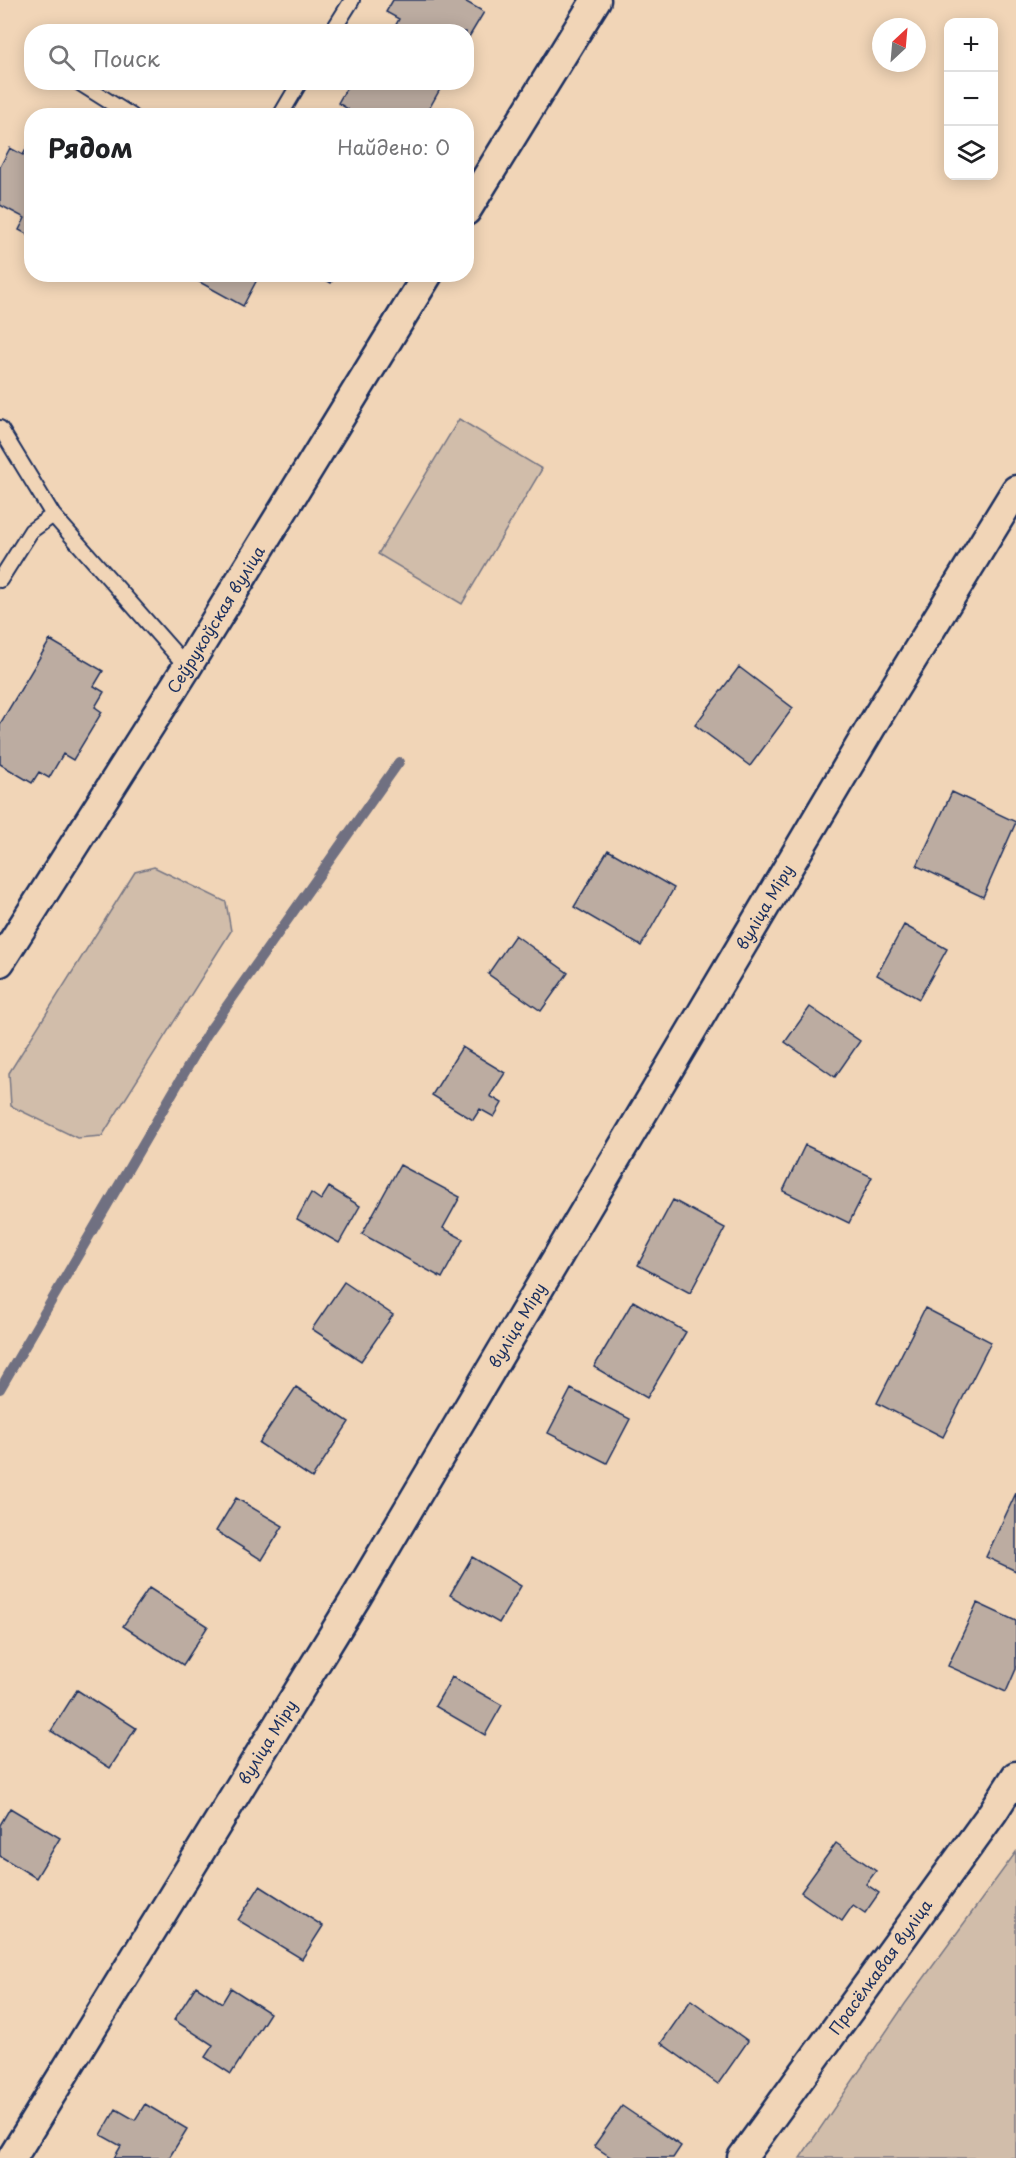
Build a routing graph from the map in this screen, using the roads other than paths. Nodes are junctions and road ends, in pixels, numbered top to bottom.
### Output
1 (352, 0) edge
2 (596, 0) edge
3 (337, 24) edge
4 (91, 90) edge
5 (295, 90) edge
6 (119, 108) edge
7 (285, 108) edge
8 (474, 199) edge
9 (423, 282) edge
10 (0, 428) edge
11 (1016, 490) edge
12 (53, 515) junction
13 (0, 580) edge
14 (188, 667) junction
15 (0, 962) edge
16 (1016, 1776) edge
17 (12, 2158) edge
18 (742, 2158) edge

1 - 3 lane
2 - 8 street
4 - 6 lane
5 - 7 lane
9 - 14 street, Сеўрукоўская вуліца
10 - 12 lane
11 - 17 street, вуліца Міру
12 - 13 lane
12 - 14 lane
14 - 15 street, Сеўрукоўская вуліца
16 - 18 street, Прасёлкавая вуліца

